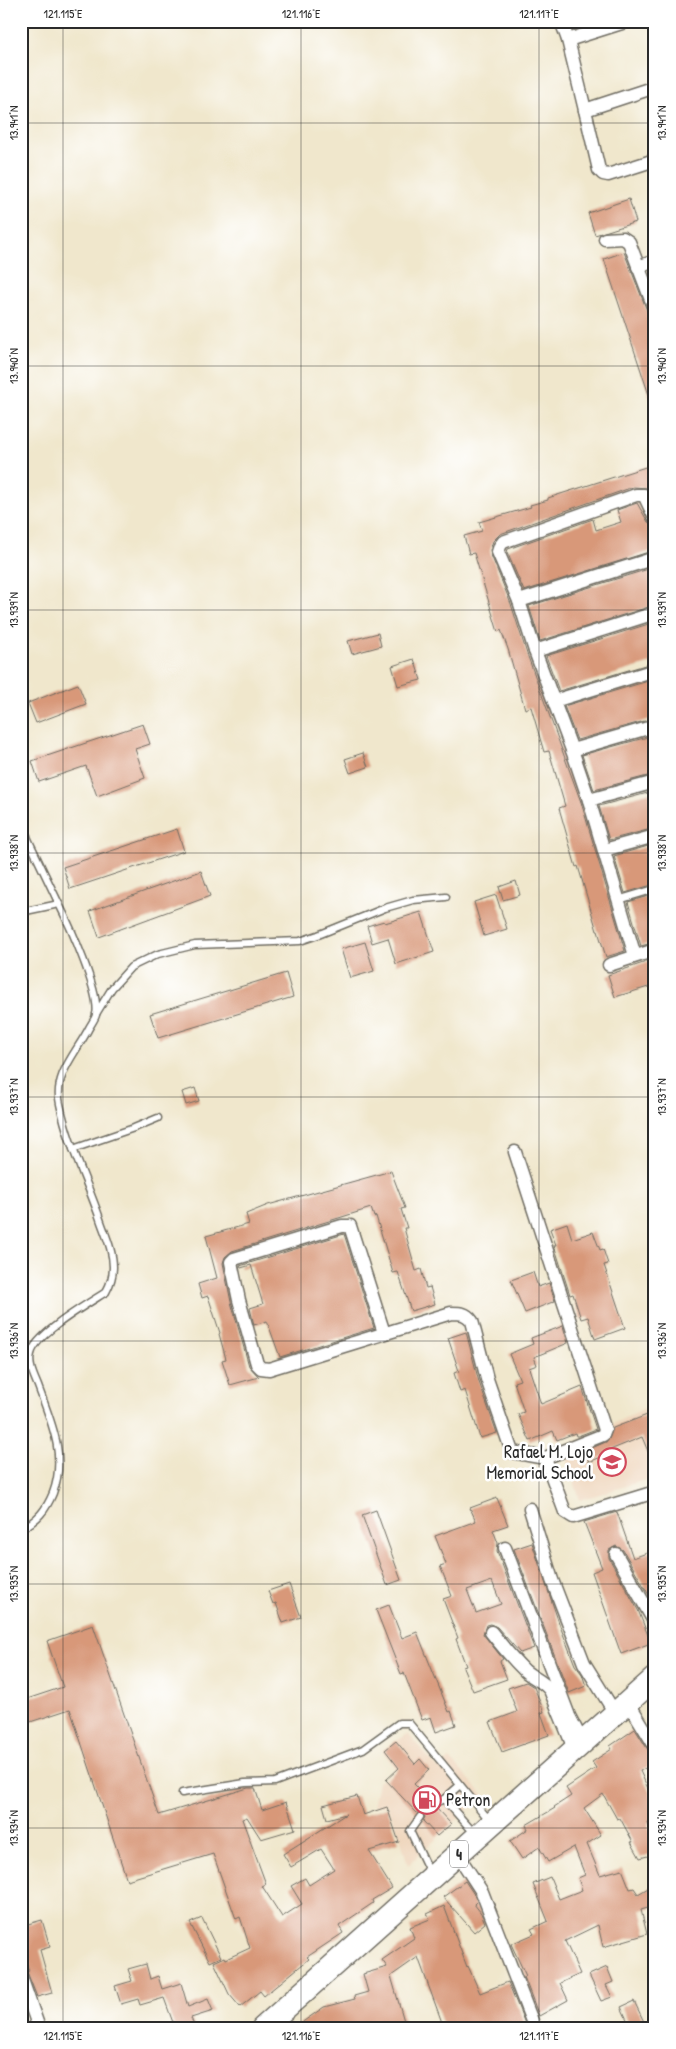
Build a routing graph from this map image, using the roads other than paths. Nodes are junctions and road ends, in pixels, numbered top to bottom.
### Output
1 (561, 21) edge
2 (628, 21) edge
3 (568, 40) junction
4 (655, 87) edge
5 (585, 110) junction
6 (655, 160) edge
7 (605, 239) dead end
8 (655, 261) edge
9 (638, 267) junction
10 (655, 310) edge
11 (655, 518) edge
12 (655, 558) edge
13 (519, 601) junction
14 (655, 613) edge
15 (535, 651) junction
16 (655, 670) edge
17 (554, 701) junction
18 (655, 726) edge
19 (572, 750) junction
20 (655, 782) edge
21 (589, 800) junction
22 (21, 817) edge
23 (655, 836) edge
24 (604, 850) junction
25 (655, 889) edge
26 (446, 897) dead end
27 (618, 900) junction
28 (59, 904) junction
29 (21, 912) edge
30 (655, 950) edge
31 (635, 956) junction
32 (609, 965) dead end
33 (96, 1014) junction
34 (158, 1118) dead end
35 (73, 1149) junction
36 (515, 1152) dead end
37 (384, 1333) junction
38 (545, 1458) junction
39 (655, 1492) edge
40 (530, 1509) dead end
41 (21, 1529) edge
42 (504, 1548) dead end
43 (616, 1554) dead end
44 (655, 1623) edge
45 (491, 1632) dead end
46 (655, 1678) edge
47 (622, 1708) junction
48 (655, 1746) edge
49 (579, 1747) junction
50 (460, 1785) junction
51 (182, 1793) dead end
52 (444, 1799) junction
53 (433, 1804) dead end
54 (420, 1817) dead end
55 (485, 1830) junction
56 (458, 1855) junction
57 (432, 1878) junction
58 (21, 1977) edge
59 (532, 2020) dead end
60 (39, 2028) edge
61 (263, 2028) edge

1 - 3 street
2 - 3 street
3 - 5 street
4 - 5 street
5 - 6 street
7 - 9 street
8 - 9 street
9 - 10 street
11 - 13 street
12 - 13 street
13 - 15 street
14 - 15 street
15 - 17 street
16 - 17 street
17 - 19 street
18 - 19 street
19 - 21 street
20 - 21 street
21 - 24 street
22 - 28 lane
23 - 24 street
24 - 27 street
25 - 27 lane
26 - 33 lane
27 - 31 street
28 - 29 lane
28 - 33 lane
30 - 31 street
31 - 32 street
33 - 35 lane
34 - 35 lane
35 - 41 lane
36 - 38 street
37 - 37 street
37 - 38 street
38 - 39 street
40 - 47 street
42 - 49 street
43 - 44 street
45 - 49 street
46 - 47 highway, 4
47 - 48 street
47 - 49 highway, 4
49 - 55 highway, 4
50 - 51 lane
50 - 52 lane
50 - 55 lane
52 - 53 lane
52 - 55 lane
54 - 57 lane
55 - 56 highway, 4
56 - 57 highway, 4
56 - 59 street
57 - 61 highway, 4
58 - 60 street

